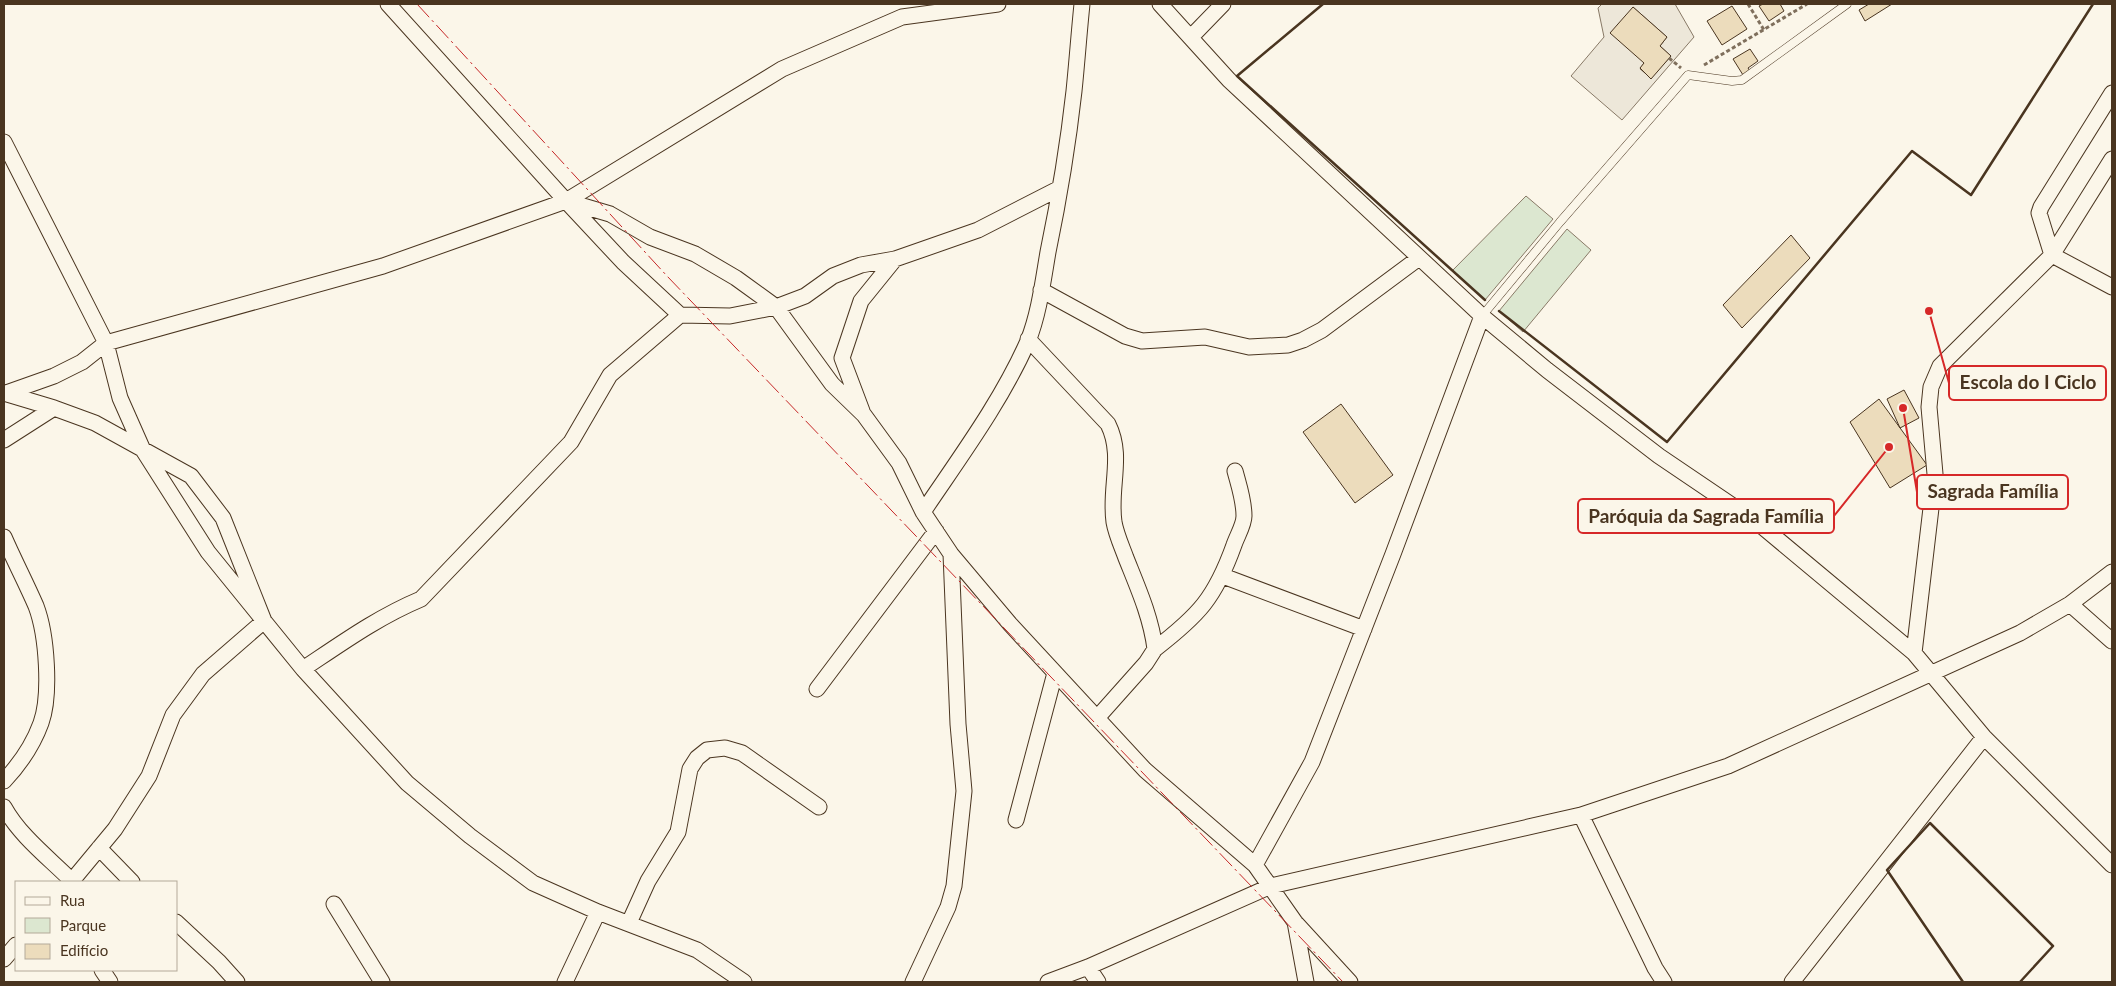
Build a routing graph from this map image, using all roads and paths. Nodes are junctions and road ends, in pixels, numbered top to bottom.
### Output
1 (998, 4) edge
2 (1082, 4) edge
3 (1160, 4) edge
4 (1223, 4) edge
5 (1748, 4) edge
6 (1807, 4) edge
7 (1847, 4) edge
8 (395, 7) edge
9 (1764, 30) junction
10 (1191, 37) junction
11 (1688, 75) junction
12 (2112, 93) edge
13 (4, 142) edge
14 (2112, 159) edge
15 (1060, 188) junction
16 (566, 201) junction
17 (2052, 254) junction
18 (1419, 258) junction
19 (895, 259) junction
20 (2112, 287) edge
21 (1041, 290) junction
22 (776, 307) junction
23 (680, 316) junction
24 (1482, 316) junction
25 (1028, 339) junction
26 (106, 343) junction
27 (5, 393) edge
28 (54, 408) junction
29 (864, 414) junction
30 (4, 440) edge
31 (143, 450) junction
32 (1235, 471) dead end
33 (923, 512) junction
34 (936, 532) junction
35 (4, 536) edge
36 (951, 554) junction
37 (2112, 572) edge
38 (1223, 576) junction
39 (2070, 604) junction
40 (264, 621) junction
41 (1364, 629) junction
42 (2112, 641) edge
43 (1156, 649) junction
44 (1914, 653) junction
45 (304, 669) junction
46 (1055, 673) junction
47 (1930, 674) junction
48 (817, 689) dead end
49 (1097, 718) junction
50 (1984, 737) junction
51 (4, 781) edge
52 (4, 807) edge
53 (819, 807) dead end
54 (1581, 815) junction
55 (1016, 820) dead end
56 (99, 848) junction
57 (1255, 865) junction
58 (2112, 865) edge
59 (72, 881) edge
60 (131, 881) edge
61 (1271, 886) junction
62 (334, 904) dead end
63 (598, 912) junction
64 (1295, 922) junction
65 (629, 923) junction
66 (178, 924) edge
67 (15, 946) edge
68 (4, 959) edge
69 (1088, 968) junction
70 (103, 971) edge
71 (110, 982) edge
72 (237, 982) edge
73 (382, 982) edge
74 (565, 982) edge
75 (744, 982) edge
76 (913, 982) edge
77 (1048, 982) edge
78 (1098, 982) edge
79 (1306, 982) edge
80 (1350, 982) edge
81 (1664, 982) edge
82 (1792, 982) edge

1 - 16 street
2 - 15 street
3 - 10 street
4 - 10 street
5 - 9 path
6 - 9 path
7 - 11 lane
8 - 16 street
9 - 11 path
10 - 18 street
11 - 24 lane
12 - 17 street
13 - 26 street
14 - 17 street
15 - 19 street
15 - 21 street
16 - 22 street
16 - 23 street
16 - 26 street
17 - 20 street
17 - 44 street
18 - 21 street
18 - 24 street
19 - 22 street
19 - 29 street
21 - 25 street
22 - 23 street
22 - 29 street
23 - 45 street
24 - 41 street
24 - 44 street
25 - 33 street
25 - 43 street
26 - 27 street
26 - 31 street
27 - 28 street
28 - 30 street
28 - 31 street
29 - 33 street
31 - 40 street
31 - 40 street
32 - 38 street
33 - 34 street
34 - 36 street
34 - 48 street
35 - 51 street
36 - 46 street
36 - 76 street
37 - 39 street
38 - 41 street
38 - 43 street
39 - 42 street
39 - 47 street
40 - 45 street
40 - 56 street
41 - 57 street
43 - 49 street
44 - 47 street
45 - 63 street
46 - 49 street
46 - 55 street
47 - 50 street
47 - 54 street
49 - 57 street
50 - 58 street
50 - 82 street
52 - 59 street
53 - 65 street
54 - 61 street
54 - 81 street
56 - 59 street
56 - 60 street
57 - 61 street
61 - 64 street
61 - 69 street
62 - 73 street
63 - 65 street
63 - 74 street
64 - 79 street
64 - 80 street
65 - 75 street
66 - 72 street
67 - 68 street
69 - 77 street
69 - 78 street
70 - 71 street

